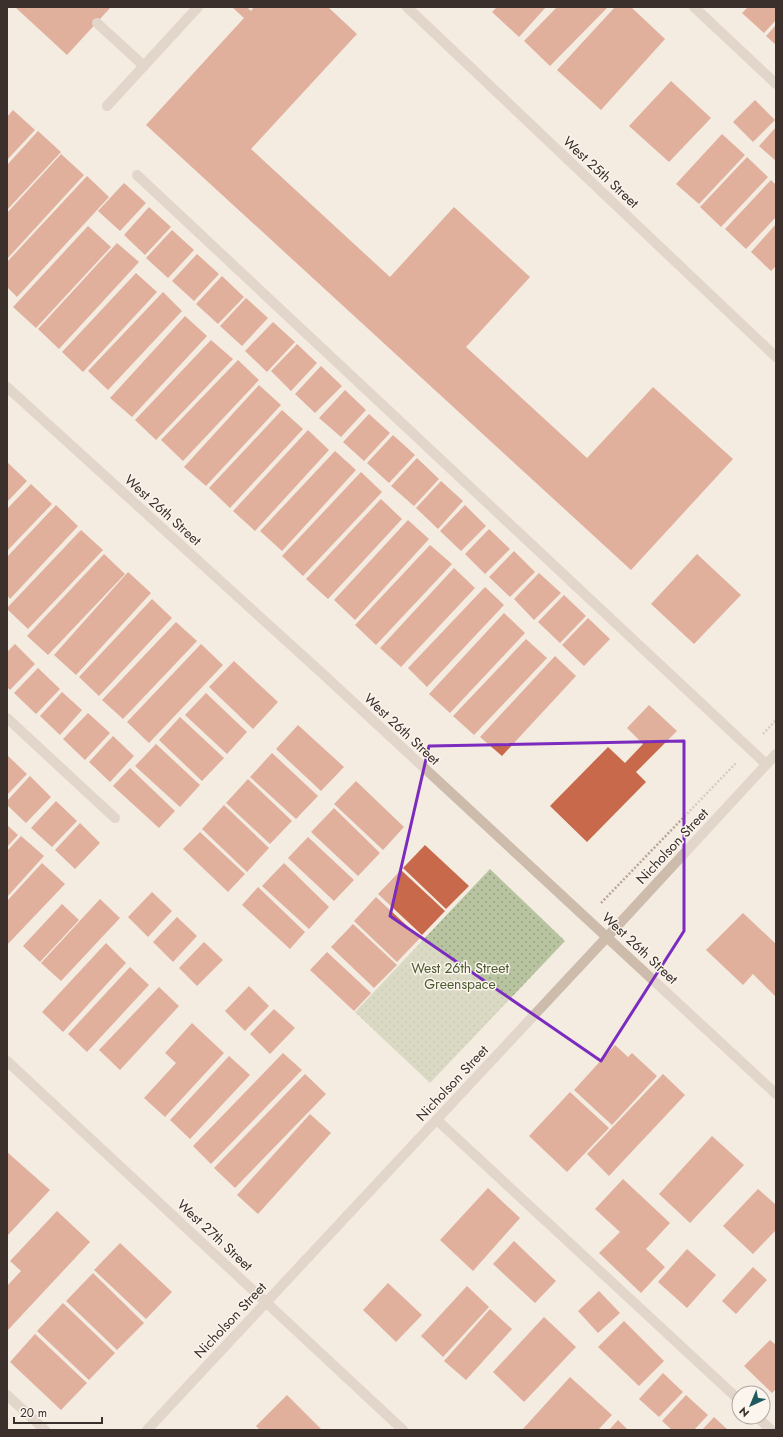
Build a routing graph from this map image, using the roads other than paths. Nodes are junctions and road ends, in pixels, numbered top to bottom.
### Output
1 (198, 7) edge
2 (407, 7) edge
3 (694, 7) edge
4 (97, 23) dead end
5 (144, 66) junction
6 (776, 84) edge
7 (107, 106) dead end
8 (137, 175) dead end
9 (776, 357) edge
10 (7, 387) edge
11 (7, 718) edge
12 (776, 754) edge
13 (766, 764) junction
14 (114, 818) dead end
15 (607, 937) junction
16 (7, 1061) edge
17 (776, 1094) edge
18 (437, 1120) junction
19 (266, 1302) junction
20 (731, 1393) edge
21 (7, 1395) edge
22 (45, 1430) edge
23 (147, 1430) edge
24 (404, 1430) edge

1 - 5 street
2 - 9 street, West 25th Street
3 - 6 street
4 - 5 street
5 - 7 street
8 - 13 street
10 - 15 street, West 26th Street
11 - 14 street
12 - 13 street, Nicholson Street
13 - 15 street, Nicholson Street
15 - 17 street, West 26th Street
15 - 18 street, Nicholson Street
16 - 19 street, West 27th Street
18 - 19 street, Nicholson Street
18 - 20 street
19 - 23 street, Nicholson Street
19 - 24 street, West 27th Street
21 - 22 street

